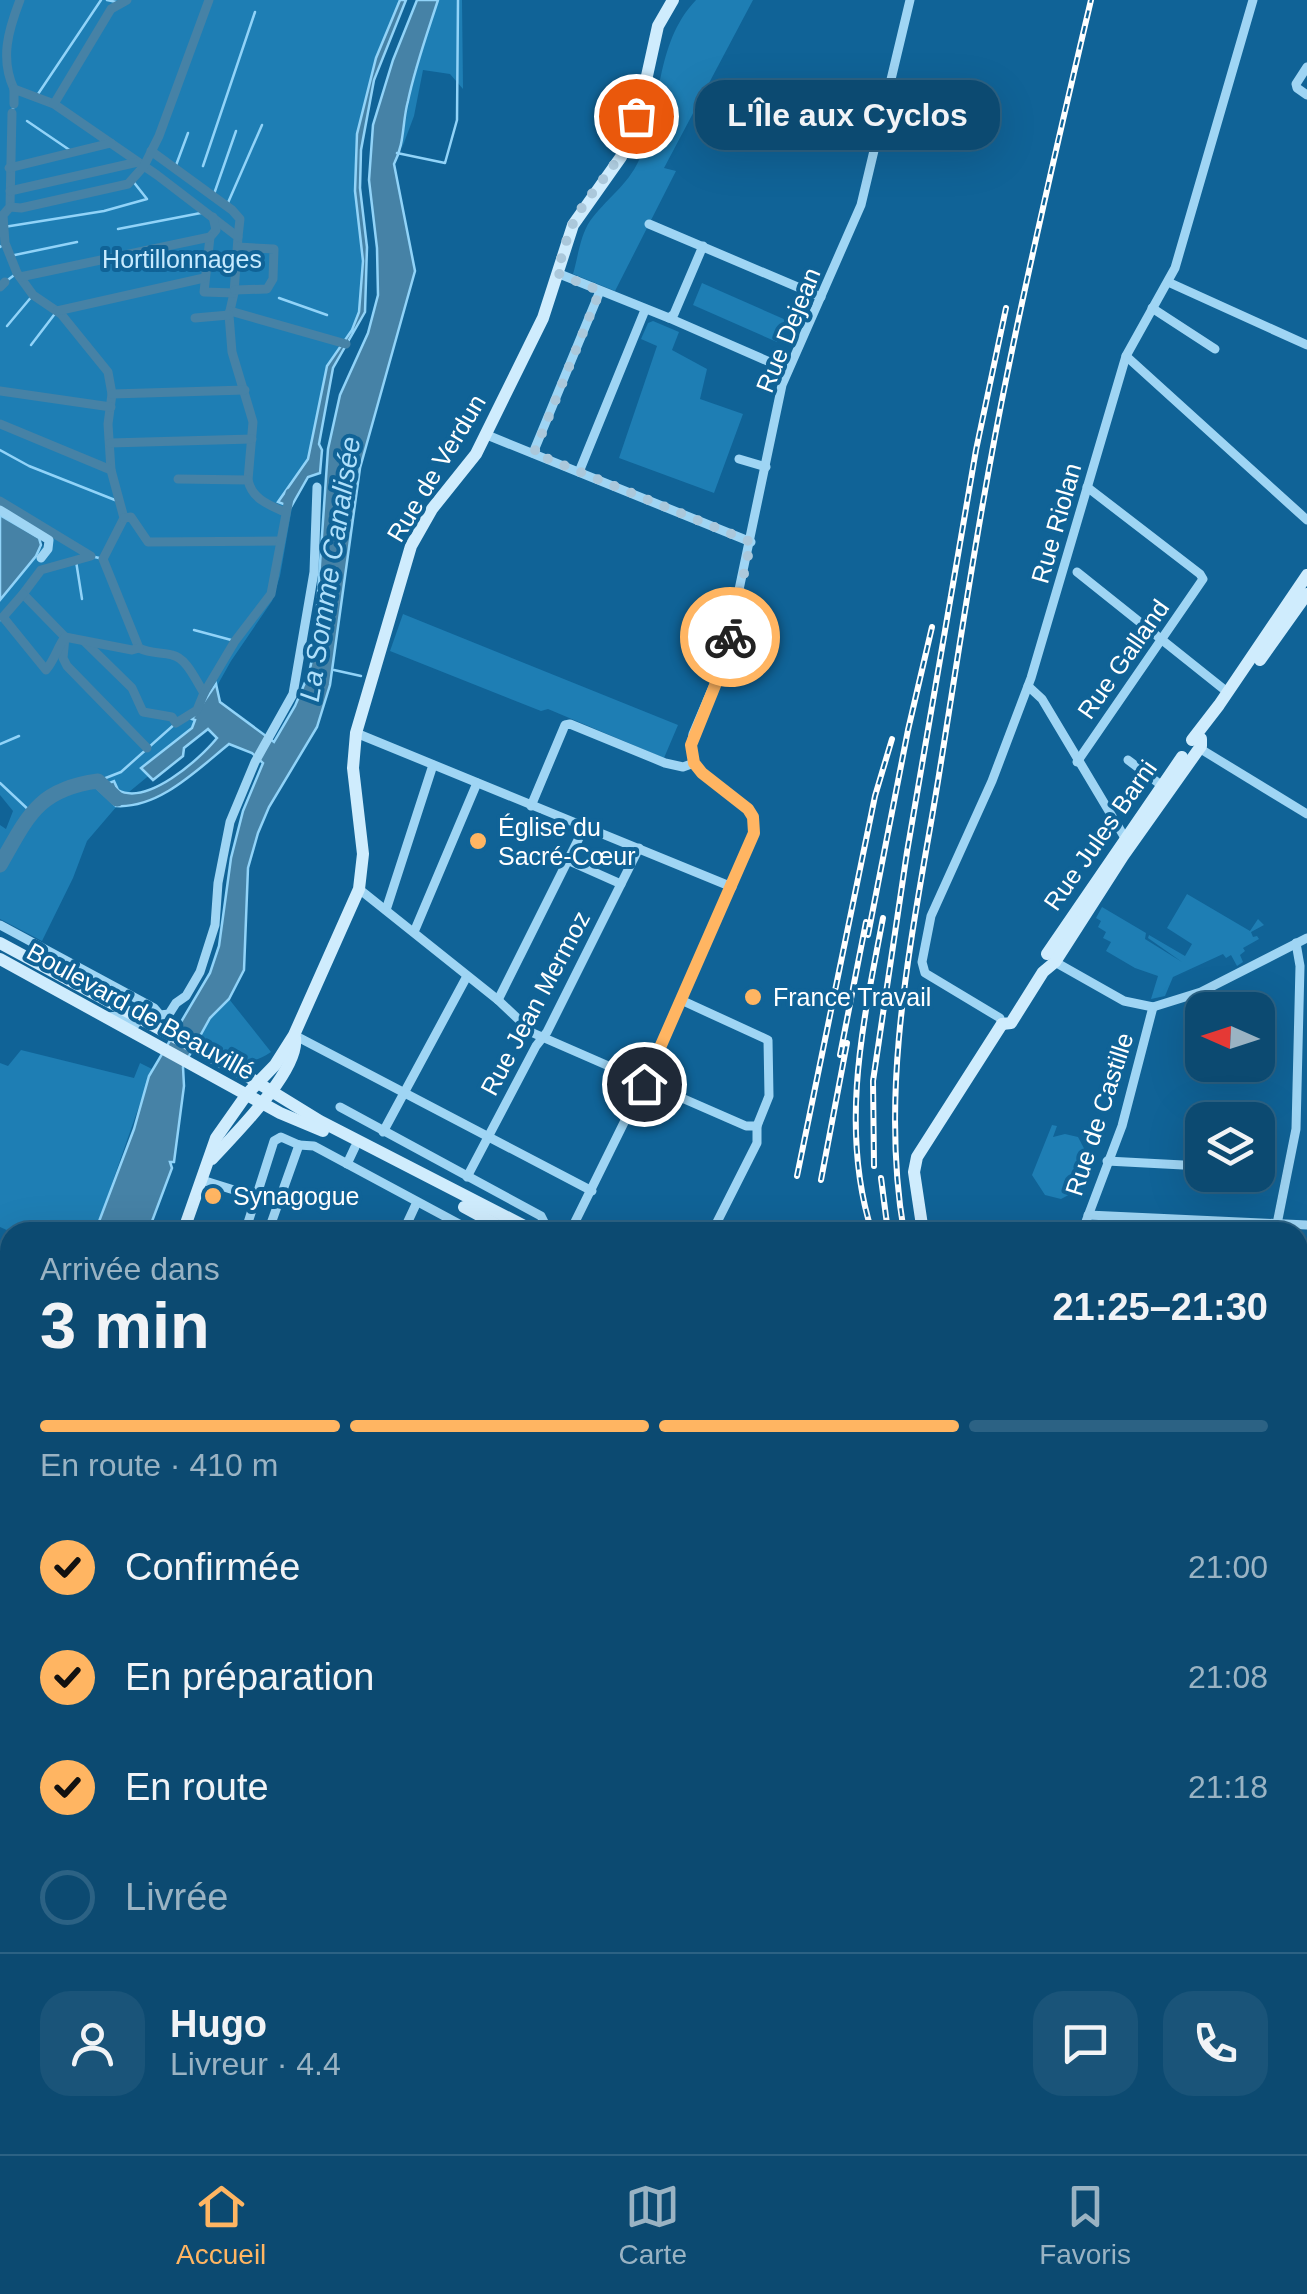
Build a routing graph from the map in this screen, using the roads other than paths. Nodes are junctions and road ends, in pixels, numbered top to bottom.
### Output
1 (673, 0) edge
2 (910, 0) edge
3 (1253, 0) edge
4 (1307, 67) edge
5 (1307, 94) edge
6 (649, 224) dead end
7 (704, 246) junction
8 (557, 273) junction
9 (1168, 282) junction
10 (600, 291) junction
11 (821, 297) junction
12 (1152, 308) junction
13 (645, 310) junction
14 (669, 318) junction
15 (1307, 345) edge
16 (1215, 350) dead end
17 (1126, 356) junction
18 (788, 370) junction
19 (487, 435) junction
20 (534, 453) junction
21 (739, 459) dead end
22 (766, 468) junction
23 (579, 472) junction
24 (317, 486) dead end
25 (1087, 487) junction
26 (0, 510) edge
27 (1307, 520) edge
28 (751, 542) junction
29 (41, 558) dead end
30 (1077, 572) dead end
31 (1307, 575) edge
32 (1305, 593) edge
33 (1161, 639) junction
34 (1028, 686) junction
35 (1230, 694) junction
36 (356, 733) junction
37 (1197, 744) junction
38 (1128, 760) dead end
39 (1077, 762) junction
40 (694, 763) junction
41 (434, 765) junction
42 (477, 783) junction
43 (1161, 785) junction
44 (531, 806) junction
45 (1307, 814) edge
46 (584, 828) junction
47 (1125, 838) junction
48 (639, 848) junction
49 (568, 860) junction
50 (621, 884) junction
51 (732, 888) junction
52 (360, 889) junction
53 (386, 910) junction
54 (0, 925) edge
55 (414, 932) junction
56 (1307, 938) edge
57 (0, 942) edge
58 (1296, 944) junction
59 (0, 959) edge
60 (1051, 960) junction
61 (466, 978) junction
62 (498, 1000) junction
63 (681, 1000) junction
64 (1153, 1007) junction
65 (1303, 1015) edge
66 (1005, 1019) junction
67 (147, 1020) junction
68 (294, 1035) junction
69 (542, 1038) junction
70 (195, 1056) junction
71 (258, 1083) junction
72 (644, 1084) junction
73 (247, 1094) junction
74 (403, 1094) junction
75 (266, 1097) junction
76 (340, 1107) dead end
77 (354, 1117) junction
78 (758, 1126) junction
79 (382, 1132) junction
80 (344, 1134) junction
81 (486, 1138) junction
82 (299, 1145) junction
83 (354, 1147) junction
84 (1108, 1161) junction
85 (208, 1164) junction
86 (346, 1164) junction
87 (1185, 1165) edge
88 (466, 1177) junction
89 (202, 1180) junction
90 (592, 1190) junction
91 (256, 1197) junction
92 (418, 1202) junction
93 (1088, 1216) junction
94 (1172, 1220) joint
95 (187, 1222) edge
96 (248, 1222) edge
97 (272, 1222) edge
98 (408, 1222) edge
99 (455, 1222) edge
100 (492, 1222) edge
101 (525, 1222) edge
102 (539, 1222) edge
103 (575, 1222) edge
104 (717, 1222) edge
105 (922, 1222) edge
106 (1086, 1222) edge
107 (1224, 1222) edge
108 (1277, 1222) edge

1 - 8 main road, Rue de Verdun
2 - 11 street, Rue Dejean
3 - 9 street, Rue Riolan
4 - 5 street
6 - 7 street
7 - 11 street
7 - 14 street
8 - 10 street
8 - 19 main road, Rue de Verdun
9 - 12 street, Rue Riolan
9 - 15 street
10 - 13 street
10 - 20 street
11 - 18 street, Rue Dejean
12 - 16 street
12 - 17 street, Rue Riolan
13 - 14 street
13 - 23 street
14 - 18 street
17 - 25 street, Rue Riolan
17 - 27 street
18 - 22 street, Rue Dejean
19 - 20 street
19 - 36 main road, Rue de Verdun
20 - 23 street
21 - 22 street
22 - 28 street, Rue Dejean
23 - 28 street
24 - 67 street, Boulevard de Beauvillé
25 - 33 street, Rue Galland
25 - 34 street, Rue Riolan
26 - 29 street
28 - 40 street, Rue Dejean
30 - 33 street
31 - 32 main road, Rue Jules Barni
32 - 35 main road, Rue Jules Barni
33 - 35 street
33 - 39 street, Rue Galland
34 - 39 street
34 - 66 street, Rue Riolan
35 - 37 main road, Rue Jules Barni
36 - 41 street
36 - 52 main road, Rue de Verdun
37 - 43 main road, Rue Jules Barni
37 - 45 street
37 - 60 main road, Rue Jules Barni
38 - 43 street
39 - 47 street
40 - 44 street
40 - 51 street
41 - 42 street
41 - 53 street
42 - 44 street
42 - 55 street
43 - 47 main road, Rue Jules Barni
44 - 46 street
46 - 48 street
46 - 49 street
47 - 60 main road, Rue Jules Barni
48 - 50 street, Rue Jean Mermoz
48 - 51 street
49 - 50 street
49 - 62 street
50 - 69 street, Rue Jean Mermoz
51 - 63 street
52 - 53 street
52 - 68 main road, Rue de Verdun
53 - 55 street
54 - 67 street, Boulevard de Beauvillé
55 - 61 street
56 - 58 street
57 - 67 main road, Boulevard de Beauvillé
58 - 64 street
58 - 65 street
59 - 67 main road, Boulevard de Beauvillé
60 - 64 street
60 - 66 main road, Rue Jules Barni
61 - 62 street
61 - 74 street
62 - 69 street
63 - 72 street
63 - 78 street
64 - 84 street, Rue de Castille
65 - 108 street
66 - 105 main road, Rue Jules Barni
67 - 70 main road, Boulevard de Beauvillé
68 - 71 main road, Rue de Verdun
68 - 74 street
68 - 75 main road, Rue de Verdun
69 - 72 street
69 - 81 street, Rue Jean Mermoz
70 - 71 main road, Boulevard de Beauvillé
70 - 73 main road, Boulevard de Beauvillé
71 - 73 main road, Rue de Verdun
71 - 75 main road, Boulevard de Beauvillé
72 - 78 street
72 - 90 street
73 - 75 main road, Boulevard de Beauvillé
73 - 85 main road, Rue de Verdun
74 - 79 street
74 - 81 street
75 - 80 main road
75 - 83 main road
75 - 85 main road, Rue de Verdun
76 - 77 street
77 - 79 street
77 - 80 street
78 - 104 street
79 - 88 street
80 - 101 main road
81 - 88 street, Rue Jean Mermoz
81 - 90 street
82 - 86 street
82 - 91 street
82 - 97 street
83 - 86 street
83 - 100 main road
84 - 87 street
84 - 93 street, Rue de Castille
85 - 89 main road, Rue de Verdun
86 - 92 street
88 - 102 street
89 - 91 street
89 - 95 main road, Rue de Verdun
90 - 103 street
91 - 96 street
92 - 98 street
92 - 99 street
93 - 94 street
93 - 106 street, Rue de Castille
94 - 107 street

